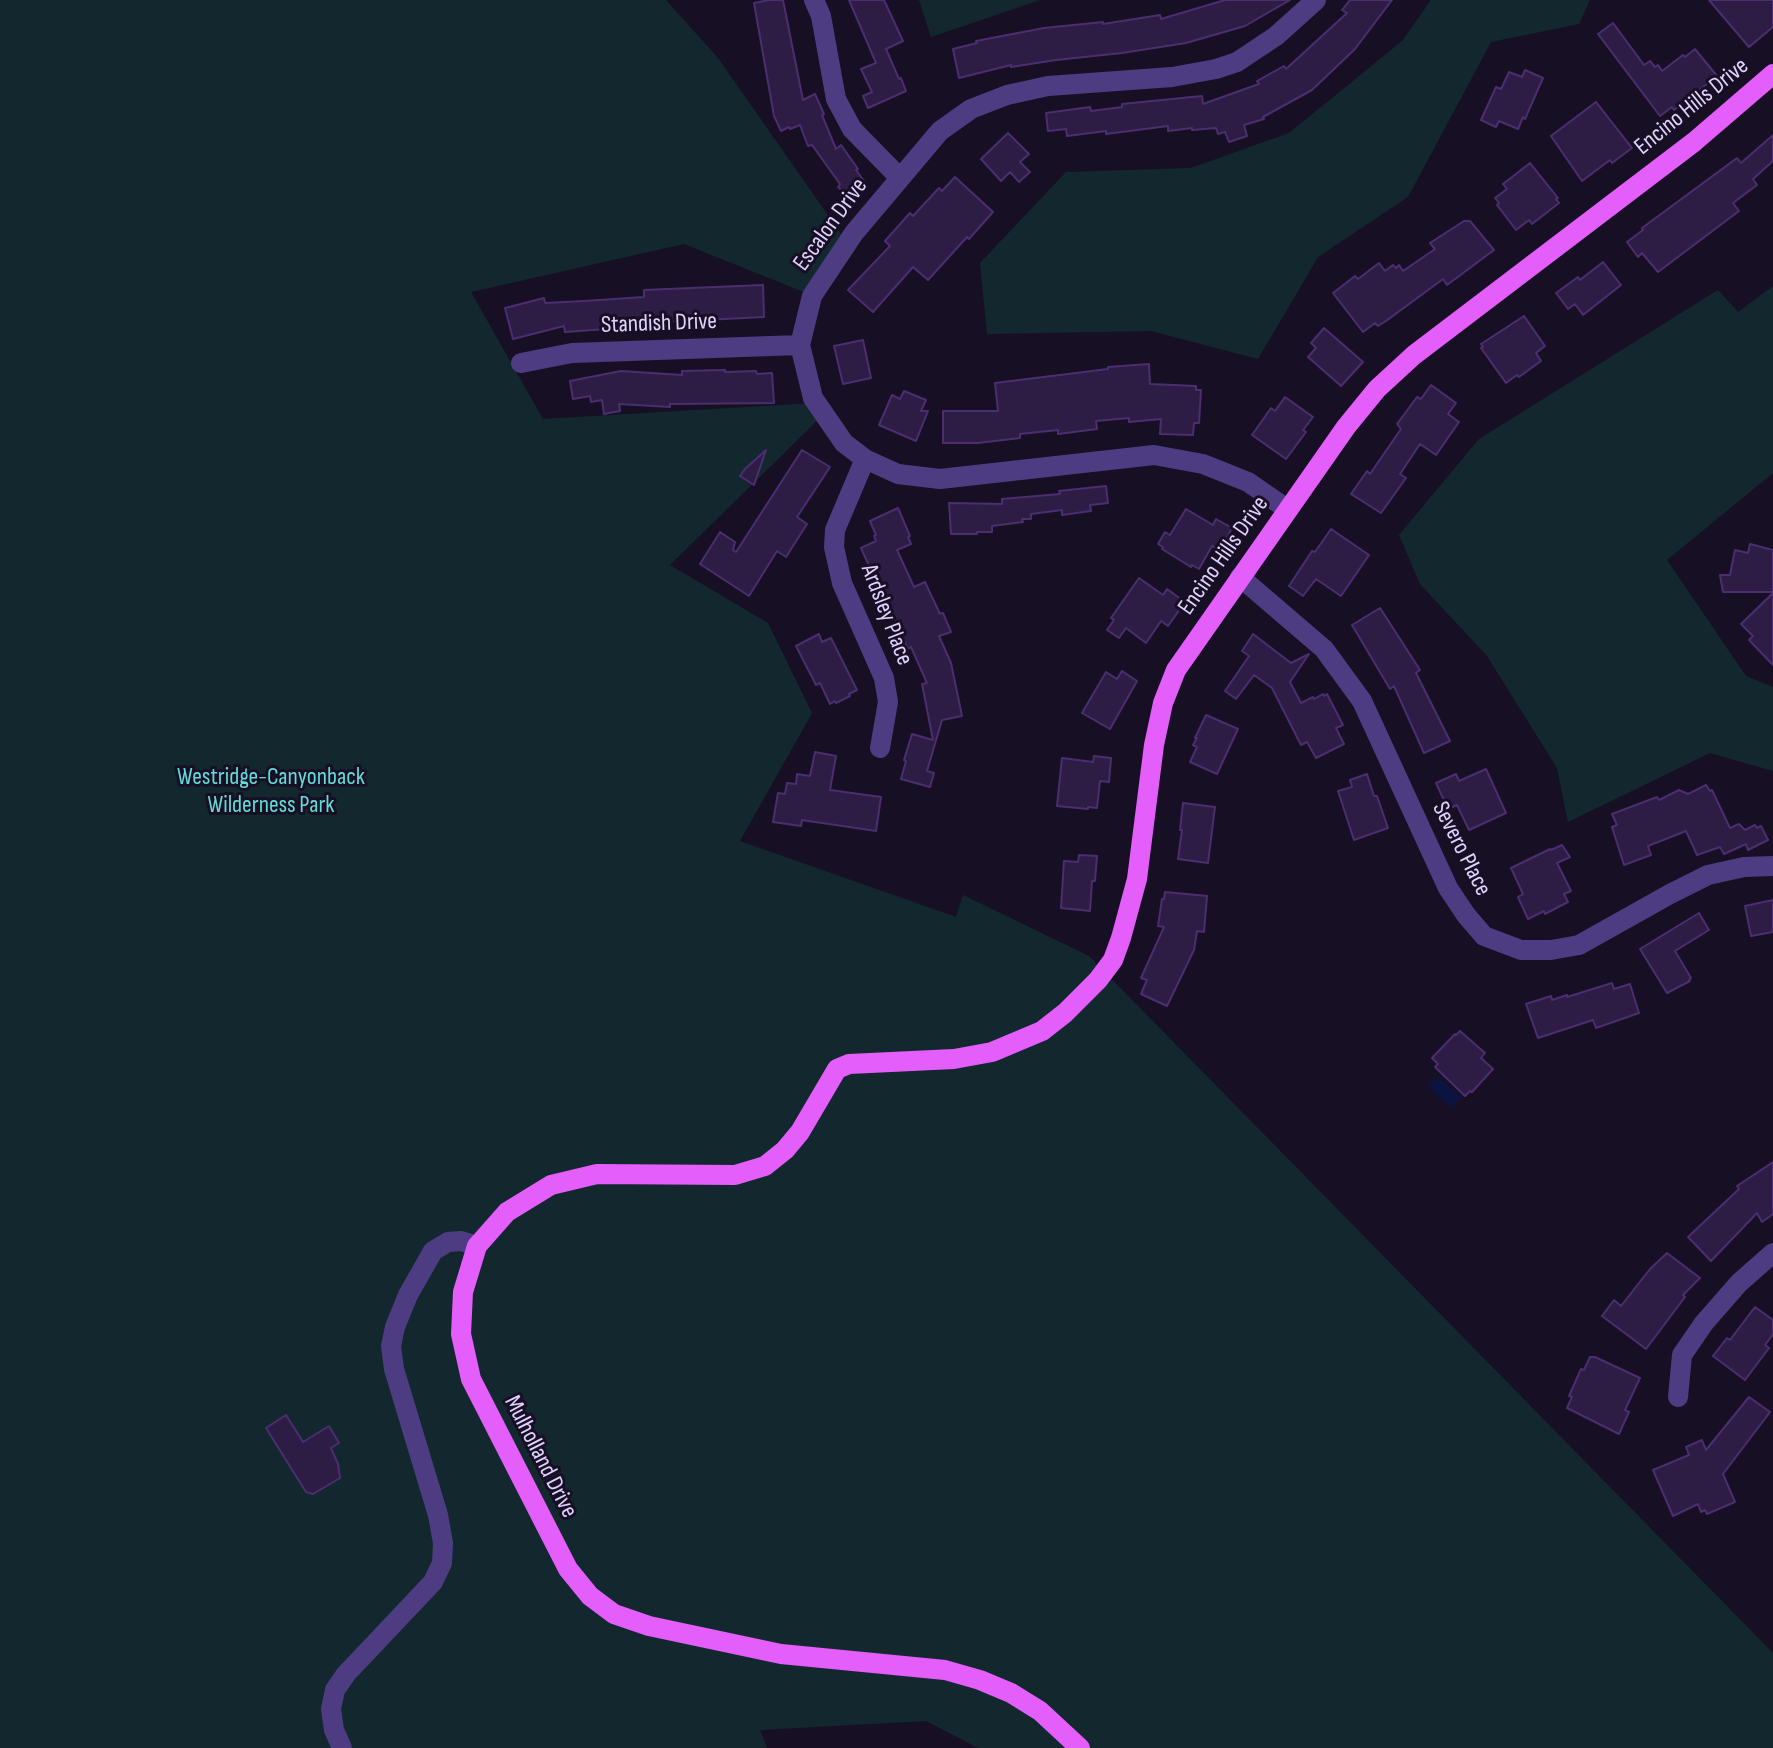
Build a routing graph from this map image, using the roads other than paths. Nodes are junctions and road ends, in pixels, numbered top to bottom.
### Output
1 (814, 0) edge
2 (1316, 0) edge
3 (1773, 74) edge
4 (899, 177) junction
5 (800, 345) junction
6 (521, 363) dead end
7 (865, 459) junction
8 (1287, 509) junction
9 (1240, 577) junction
10 (880, 748) dead end
11 (1773, 866) edge
12 (837, 1069) joint
13 (477, 1246) junction
14 (1773, 1253) edge
15 (1678, 1397) dead end
16 (342, 1748) edge
17 (1080, 1748) edge

1 - 4 street
2 - 4 street, Escalon Drive
3 - 8 main road, Encino Hills Drive
4 - 5 street, Escalon Drive
5 - 6 street, Standish Drive
5 - 7 street, Escalon Drive
7 - 8 street, Escalon Drive
7 - 10 street, Ardsley Place
8 - 9 main road, Encino Hills Drive
9 - 11 street, Severo Place
9 - 12 main road, Encino Hills Drive
12 - 13 main road, Mulholland Drive
13 - 16 street
13 - 17 main road, Mulholland Drive
14 - 15 street

